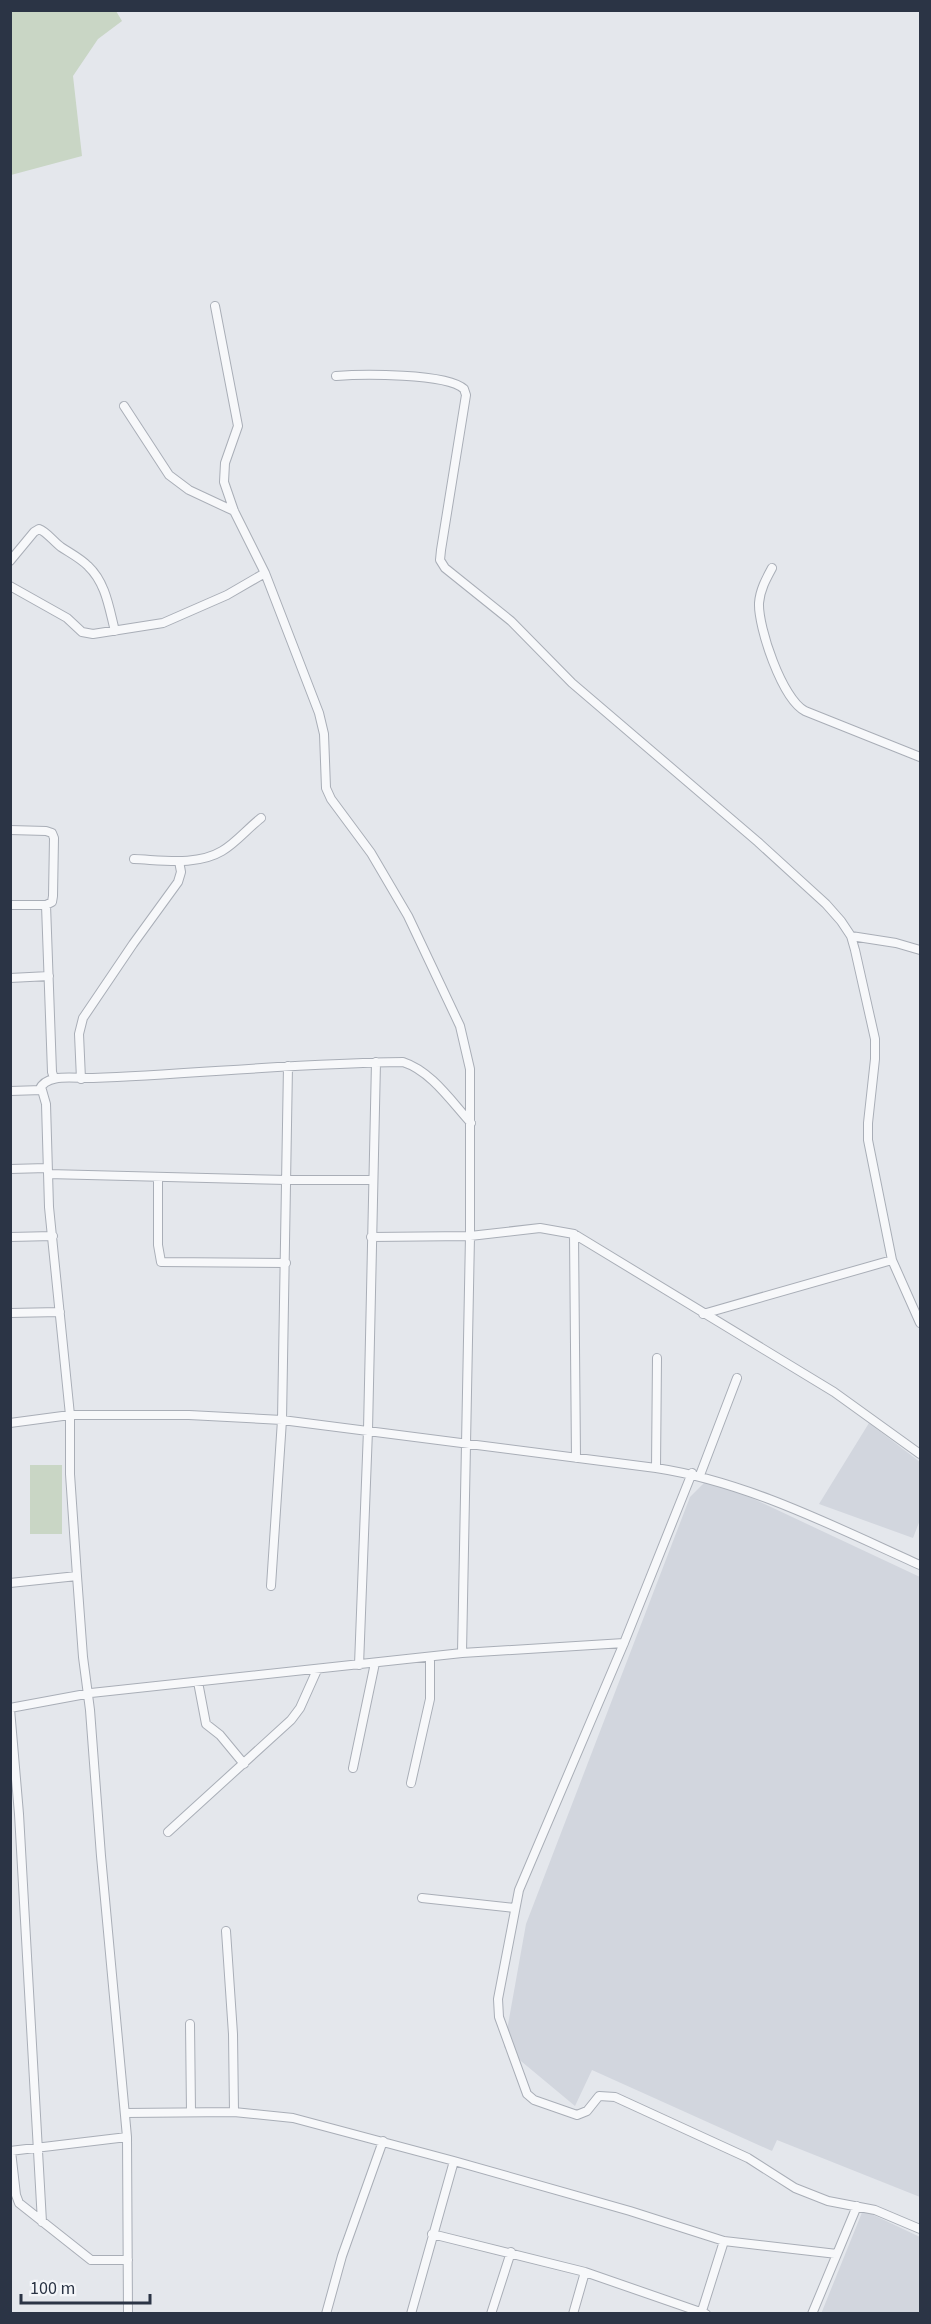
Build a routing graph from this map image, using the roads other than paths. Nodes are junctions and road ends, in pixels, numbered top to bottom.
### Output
1 (215, 306) dead end
2 (336, 376) dead end
3 (124, 406) dead end
4 (234, 511) junction
5 (10, 561) edge
6 (772, 568) dead end
7 (265, 573) junction
8 (10, 586) edge
9 (116, 631) junction
10 (921, 757) edge
11 (261, 818) dead end
12 (10, 830) edge
13 (134, 859) dead end
14 (179, 861) junction
15 (10, 905) edge
16 (46, 905) junction
17 (851, 936) junction
18 (921, 950) edge
19 (49, 976) junction
20 (10, 978) edge
21 (376, 1062) junction
22 (288, 1066) junction
23 (54, 1078) junction
24 (81, 1079) junction
25 (39, 1090) junction
26 (10, 1091) edge
27 (471, 1123) junction
28 (10, 1169) edge
29 (48, 1171) junction
30 (158, 1178) junction
31 (287, 1180) junction
32 (373, 1180) junction
33 (574, 1234) junction
34 (53, 1236) junction
35 (470, 1236) junction
36 (10, 1237) edge
37 (371, 1237) junction
38 (892, 1260) junction
39 (286, 1263) junction
40 (60, 1312) junction
41 (10, 1313) edge
42 (703, 1314) junction
43 (921, 1323) edge
44 (657, 1358) dead end
45 (737, 1378) dead end
46 (70, 1415) junction
47 (282, 1419) junction
48 (10, 1423) edge
49 (368, 1430) junction
50 (466, 1442) junction
51 (921, 1454) edge
52 (576, 1458) junction
53 (656, 1468) junction
54 (696, 1474) junction
55 (921, 1565) edge
56 (76, 1576) junction
57 (10, 1583) edge
58 (271, 1586) dead end
59 (624, 1643) junction
60 (462, 1653) junction
61 (430, 1657) junction
62 (375, 1663) junction
63 (359, 1665) junction
64 (317, 1670) junction
65 (198, 1682) junction
66 (87, 1694) junction
67 (10, 1708) edge
68 (244, 1764) junction
69 (352, 1768) dead end
70 (411, 1783) dead end
71 (168, 1832) dead end
72 (422, 1898) dead end
73 (514, 1908) junction
74 (226, 1931) dead end
75 (190, 2024) dead end
76 (191, 2112) junction
77 (234, 2112) junction
78 (125, 2113) junction
79 (128, 2137) junction
80 (383, 2141) junction
81 (38, 2148) junction
82 (11, 2151) edge
83 (454, 2161) junction
84 (857, 2206) junction
85 (42, 2222) junction
86 (921, 2229) edge
87 (432, 2234) junction
88 (724, 2241) junction
89 (511, 2252) junction
90 (837, 2254) junction
91 (128, 2260) junction
92 (585, 2272) junction
93 (128, 2313) edge
94 (326, 2313) edge
95 (411, 2313) edge
96 (491, 2313) edge
97 (573, 2313) edge
98 (703, 2313) edge
99 (812, 2313) edge

1 - 4 street
2 - 17 street
3 - 4 street
4 - 7 street
5 - 9 street
6 - 10 street
7 - 9 street
7 - 27 street
8 - 9 street
11 - 14 street
12 - 16 street
13 - 14 street
14 - 24 street
15 - 16 street
16 - 19 street
17 - 18 street
17 - 38 street
19 - 20 street
19 - 23 street
21 - 22 street
21 - 27 street
21 - 32 street
22 - 24 street
22 - 31 street
23 - 24 street
23 - 25 street
25 - 26 street
25 - 29 street
27 - 35 street
28 - 29 street
29 - 30 street
29 - 34 street
30 - 31 street
30 - 39 street
31 - 32 street
31 - 39 street
32 - 37 street
33 - 35 street
33 - 42 street
33 - 52 street
34 - 36 street
34 - 40 street
35 - 37 street
35 - 50 street
37 - 49 street
38 - 42 street
38 - 43 street
39 - 47 street
40 - 41 street
40 - 46 street
42 - 51 street
44 - 53 street
45 - 54 street
46 - 47 street
46 - 48 street
46 - 56 street
47 - 49 street
47 - 58 street
49 - 50 street
49 - 63 street
50 - 52 street
50 - 60 street
52 - 53 street
53 - 54 street
54 - 55 street
54 - 59 street
56 - 57 street
56 - 66 street
59 - 60 street
59 - 73 street
60 - 61 street
61 - 62 street
61 - 70 street
62 - 63 street
62 - 69 street
63 - 64 street
64 - 65 street
64 - 68 street
65 - 66 street
65 - 68 street
66 - 67 street
66 - 78 street
67 - 81 street
68 - 71 street
72 - 73 street
73 - 84 street
74 - 77 street
75 - 76 street
76 - 77 street
76 - 78 street
77 - 80 street
78 - 79 street
79 - 81 street
79 - 91 street
80 - 83 street
80 - 94 street
81 - 82 street
81 - 85 street
82 - 85 street
83 - 87 street
83 - 88 street
84 - 86 street
84 - 90 street
85 - 91 street
87 - 89 street
87 - 95 street
88 - 90 street
88 - 98 street
89 - 92 street
89 - 96 street
90 - 99 street
91 - 93 street
92 - 97 street
92 - 98 street

